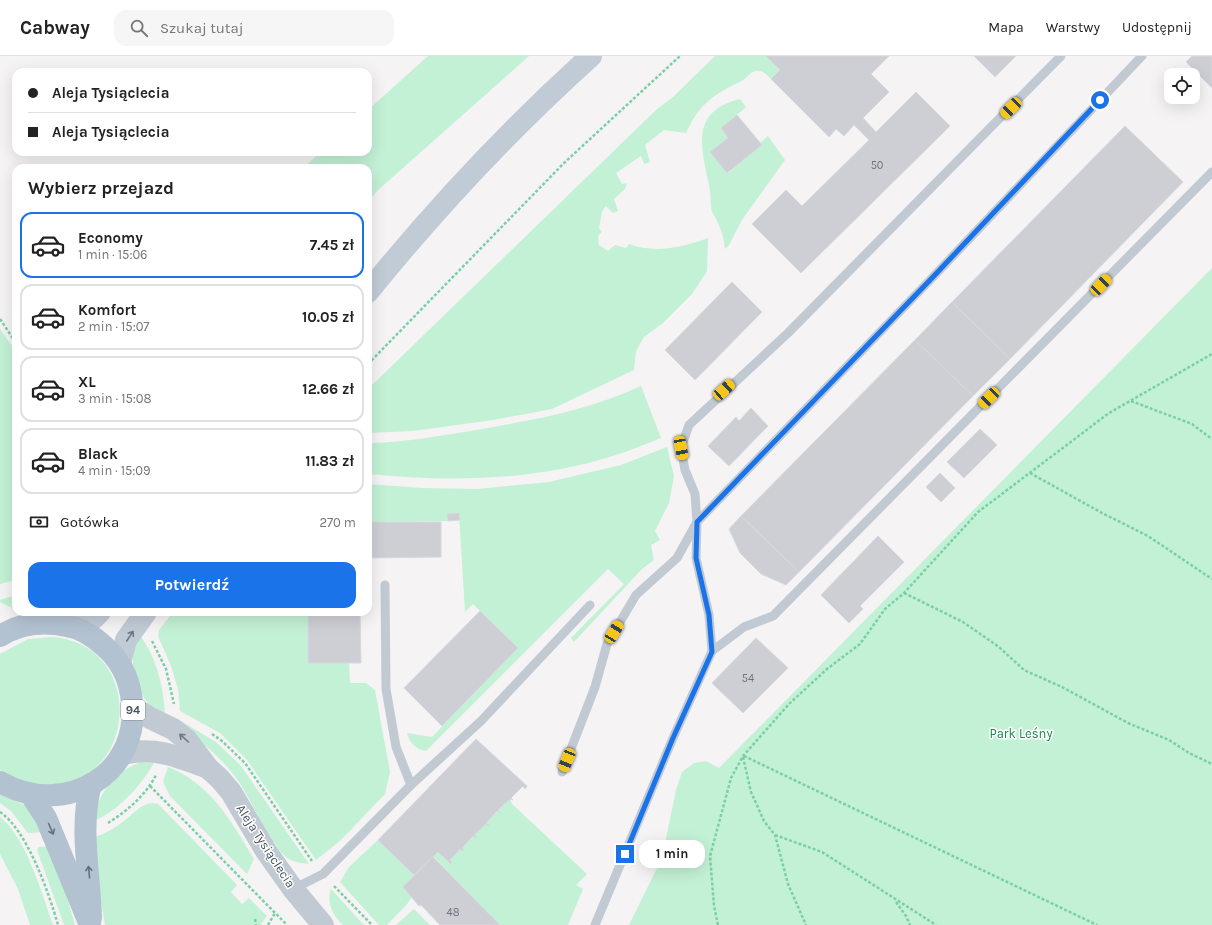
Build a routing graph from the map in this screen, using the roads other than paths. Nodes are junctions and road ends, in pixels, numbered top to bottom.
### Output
1 (591, 56) edge
2 (1061, 56) edge
3 (1142, 56) edge
4 (1212, 172) edge
5 (372, 287) edge
6 (697, 522) junction
7 (385, 585) dead end
8 (590, 605) dead end
9 (0, 616) edge
10 (96, 616) edge
11 (143, 616) edge
12 (21, 626) junction
13 (77, 627) junction
14 (0, 636) edge
15 (712, 652) junction
16 (120, 663) junction
17 (133, 707) junction
18 (121, 755) junction
19 (208, 768) junction
20 (562, 772) dead end
21 (0, 782) edge
22 (91, 784) junction
23 (411, 785) junction
24 (31, 795) junction
25 (293, 889) junction
26 (91, 925) edge
27 (323, 925) edge
28 (595, 925) edge

1 - 5 main road
2 - 6 lane
3 - 6 lane
4 - 15 lane
6 - 15 lane
6 - 20 lane
7 - 23 lane
8 - 23 lane
9 - 12 main road
10 - 13 main road
16 -> 11 main road
12 - 13 main road, 94
12 - 14 main road, 94
13 - 16 main road, 94
15 - 28 lane
16 - 17 main road, 94
17 - 18 main road, 94
19 -> 17 street, Aleja Tysiąclecia
18 - 19 street, Aleja Tysiąclecia
18 - 22 main road, 94
19 - 25 street, Aleja Tysiąclecia
21 - 24 main road, 94
22 - 24 main road, 94
26 -> 22 main road
23 - 25 lane
24 -> 26 main road
25 - 27 street, Aleja Tysiąclecia

